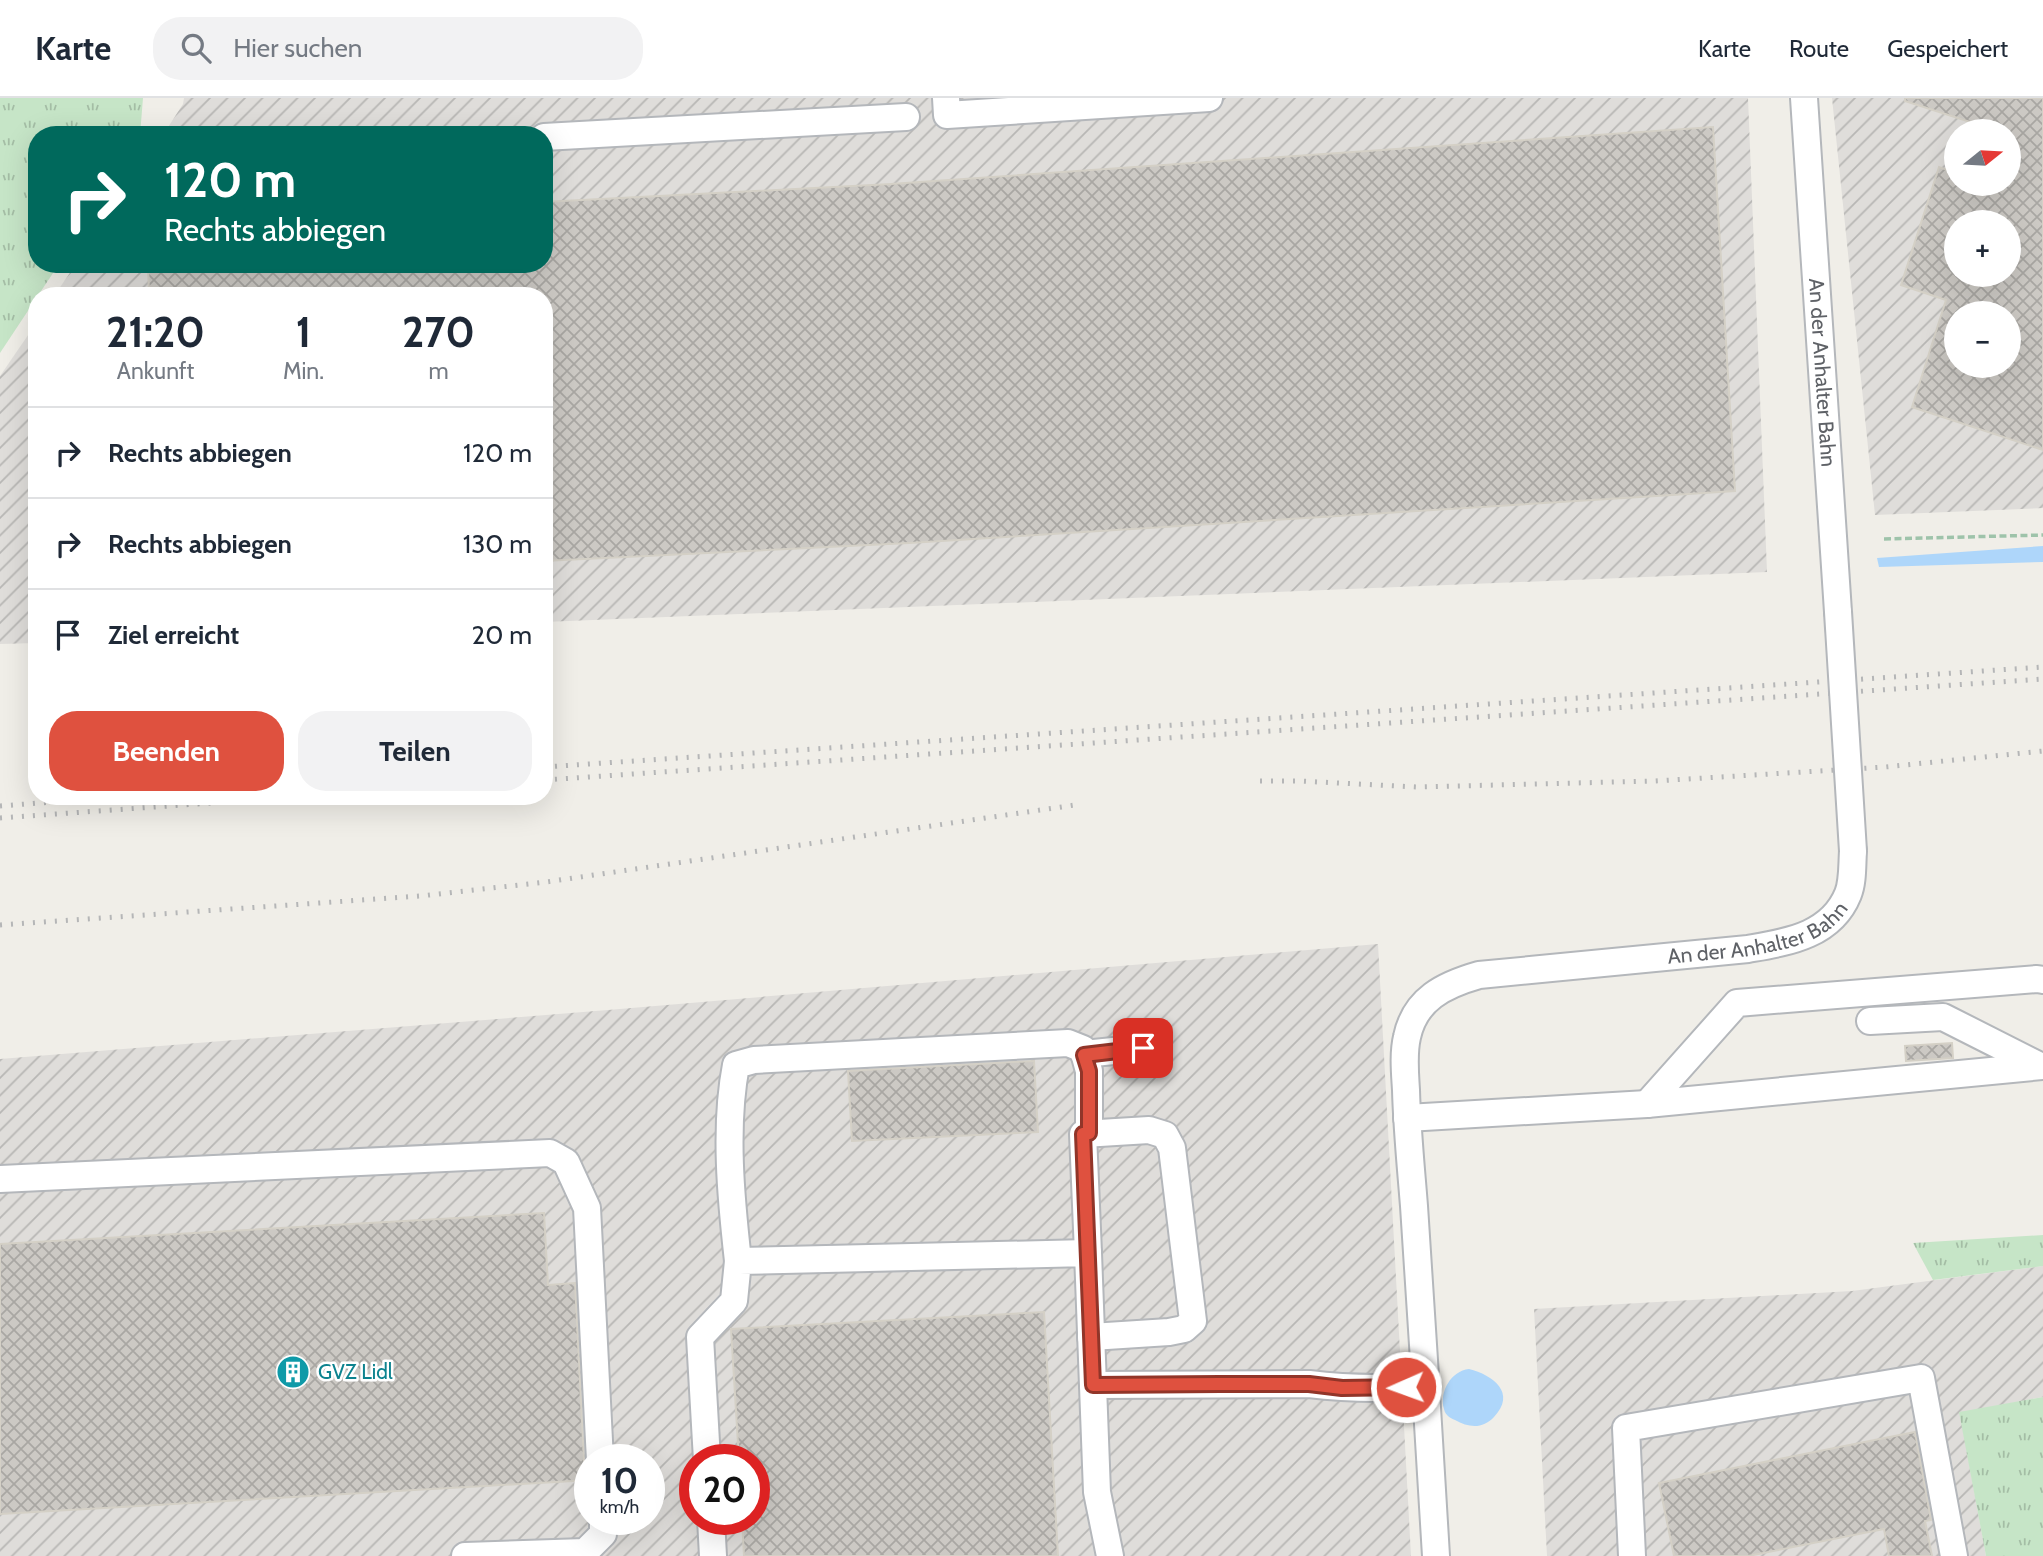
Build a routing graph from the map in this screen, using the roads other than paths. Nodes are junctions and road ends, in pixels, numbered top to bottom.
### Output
1 (1209, 98) edge
2 (1804, 98) edge
3 (947, 106) edge
4 (906, 108) edge
5 (553, 135) edge
6 (2043, 980) edge
7 (1870, 1021) dead end
8 (1143, 1048) dead end
9 (1084, 1055) junction
10 (2042, 1066) edge
11 (1647, 1104) junction
12 (1407, 1118) junction
13 (1089, 1133) junction
14 (0, 1179) edge
15 (1088, 1254) junction
16 (737, 1261) junction
17 (1091, 1337) junction
18 (1093, 1385) junction
19 (1427, 1386) junction
20 (599, 1444) edge
21 (706, 1444) edge
22 (602, 1535) edge
23 (712, 1535) edge
24 (465, 1556) edge
25 (713, 1556) edge
26 (1110, 1556) edge
27 (1436, 1556) edge
28 (1632, 1556) edge
29 (1954, 1556) edge

1 - 3 street
2 - 12 street, An der Anhalter Bahn, bridge
3 - 4 street
4 - 5 street
6 - 11 street
7 - 10 street
8 - 9 street
9 - 13 street
9 - 16 street
10 - 11 street
11 - 12 street
12 - 19 street, An der Anhalter Bahn
13 - 15 street
13 - 17 street
14 - 20 street
15 - 16 street
15 - 17 street
16 - 21 street
17 - 18 street
18 - 19 street
18 - 26 street
19 - 27 street, An der Anhalter Bahn
22 - 24 street
23 - 25 street
28 - 29 street

